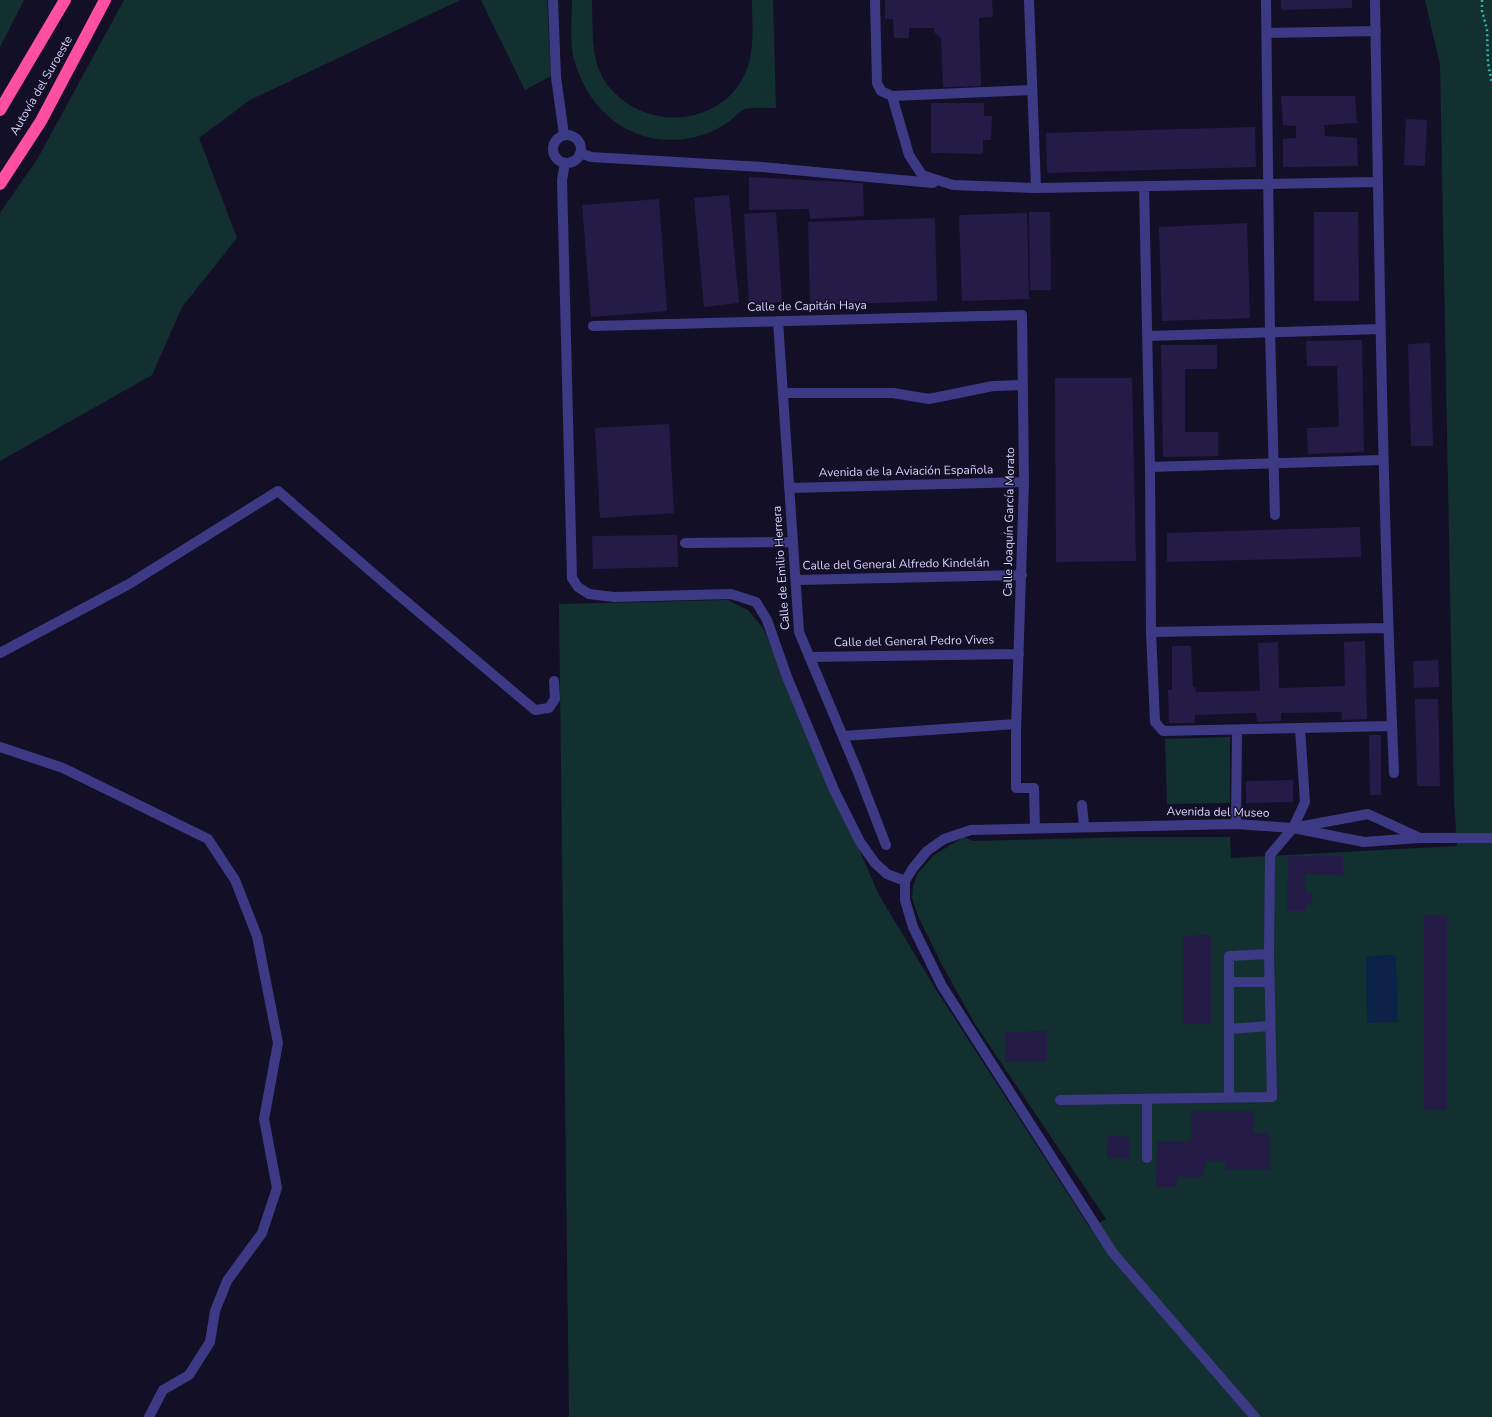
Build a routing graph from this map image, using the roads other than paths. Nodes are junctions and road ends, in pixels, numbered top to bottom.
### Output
1 (65, 0) edge
2 (105, 0) edge
3 (553, 0) edge
4 (875, 0) edge
5 (1029, 0) edge
6 (1266, 0) edge
7 (1375, 0) edge
8 (1376, 31) junction
9 (1267, 33) junction
10 (1032, 90) junction
11 (892, 96) junction
12 (0, 110) edge
13 (564, 135) junction
14 (580, 153) junction
15 (565, 163) junction
16 (1378, 182) junction
17 (0, 184) edge
18 (1268, 184) junction
19 (953, 185) junction
20 (1144, 187) junction
21 (1036, 188) junction
22 (1022, 315) joint
23 (778, 321) junction
24 (593, 326) dead end
25 (1380, 329) junction
26 (1270, 332) junction
27 (1148, 336) junction
28 (1023, 385) junction
29 (783, 392) junction
30 (1384, 460) junction
31 (1274, 463) junction
32 (1150, 468) junction
33 (1024, 482) junction
34 (789, 488) junction
35 (1275, 515) dead end
36 (793, 542) junction
37 (685, 543) dead end
38 (1022, 575) junction
39 (796, 580) junction
40 (1388, 628) junction
41 (1151, 632) junction
42 (0, 653) edge
43 (1019, 654) junction
44 (809, 657) junction
45 (554, 681) dead end
46 (1392, 726) junction
47 (1016, 727) junction
48 (1300, 728) junction
49 (1237, 730) junction
50 (843, 736) junction
51 (0, 747) edge
52 (1394, 773) dead end
53 (1082, 805) dead end
54 (1236, 824) junction
55 (1084, 826) junction
56 (1035, 828) junction
57 (1293, 828) junction
58 (1423, 838) junction
59 (1492, 838) edge
60 (886, 846) dead end
61 (905, 881) junction
62 (1269, 954) junction
63 (1229, 982) junction
64 (1269, 982) junction
65 (1270, 1026) junction
66 (1229, 1029) junction
67 (1229, 1097) junction
68 (1147, 1099) junction
69 (1060, 1100) dead end
70 (1147, 1158) dead end
71 (149, 1417) edge
72 (1255, 1417) edge

1 - 12 highway, Autovía del Suroeste
2 - 17 highway, Autovía del Suroeste
3 - 13 street
4 - 11 street
5 - 10 street
6 - 9 street
7 - 8 street
8 - 9 street
8 - 16 street
9 - 18 street
10 - 11 street
10 - 21 street
11 - 19 street
13 - 14 street
13 - 15 street
14 - 15 street
14 - 19 street
15 - 61 street
16 - 18 street
16 - 25 street
18 - 20 street
18 - 26 street
19 - 21 street
20 - 21 street
20 - 27 street
22 - 23 street, Calle de Capitán Haya
22 - 28 street, Calle Joaquín García Morato
23 - 24 street, Calle de Capitán Haya
23 - 29 street, Calle de Emilio Herrera
25 - 26 street
25 - 30 street
26 - 27 street
26 - 31 street
27 - 32 street
28 - 29 street
28 - 33 street, Calle Joaquín García Morato
29 - 34 street, Calle de Emilio Herrera
30 - 31 street
30 - 40 street
31 - 32 street
31 - 35 street
32 - 41 street
33 - 34 street, Avenida de la Aviación Española
33 - 38 street, Calle Joaquín García Morato
34 - 36 street, Calle de Emilio Herrera
36 - 37 street
36 - 39 street, Calle de Emilio Herrera
38 - 39 street, Calle del General Alfredo Kindelán
38 - 43 street, Calle Joaquín García Morato
39 - 44 street, Calle de Emilio Herrera
40 - 41 street
40 - 46 street
41 - 49 street
42 - 45 street
43 - 44 street, Calle del General Pedro Vives
43 - 47 street, Calle Joaquín García Morato
44 - 50 street, Calle de Emilio Herrera
46 - 48 street
46 - 52 street
47 - 50 street
47 - 56 street, Calle Joaquín García Morato
48 - 49 street
48 - 57 street
49 - 54 street
50 - 60 street, Calle de Emilio Herrera
51 - 71 street
53 - 55 street
54 - 55 street, Avenida del Museo
54 - 57 street, Avenida del Museo
55 - 56 street, Avenida del Museo
56 - 61 street, Avenida del Museo
57 - 58 street
57 - 58 street, Avenida del Museo
57 - 62 street
58 - 59 street, Avenida del Museo
61 - 72 street
62 - 63 street
62 - 64 street
63 - 64 street
63 - 66 street
64 - 65 street
65 - 66 street
65 - 67 street
66 - 67 street
67 - 68 street
68 - 69 street
68 - 70 street

